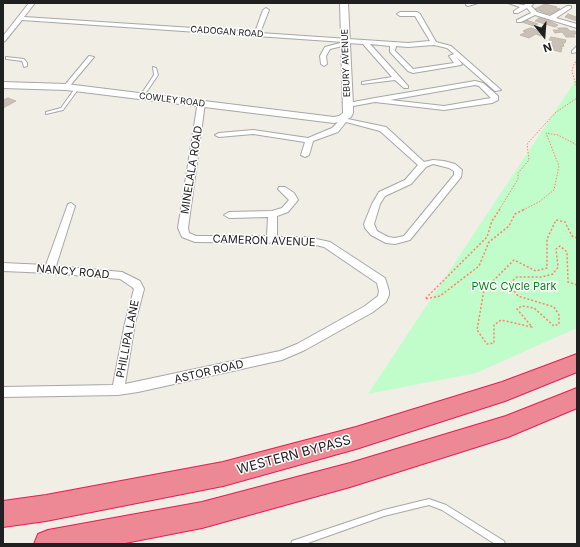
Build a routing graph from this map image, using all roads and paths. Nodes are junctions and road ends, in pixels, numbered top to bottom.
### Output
1 (32, 3) edge
2 (344, 3) edge
3 (475, 3) edge
4 (511, 3) edge
5 (468, 4) dead end
6 (528, 5) edge
7 (568, 7) dead end
8 (266, 10) dead end
9 (516, 12) dead end
10 (535, 13) junction
11 (400, 14) dead end
12 (20, 18) junction
13 (551, 18) junction
14 (519, 21) dead end
15 (577, 26) edge
16 (257, 34) junction
17 (3, 40) edge
18 (364, 41) junction
19 (345, 42) junction
20 (434, 43) junction
21 (393, 46) junction
22 (576, 53) edge
23 (91, 57) dead end
24 (7, 58) dead end
25 (324, 64) dead end
26 (574, 64) junction
27 (577, 64) edge
28 (25, 66) dead end
29 (154, 68) dead end
30 (397, 78) junction
31 (364, 84) dead end
32 (3, 85) edge
33 (66, 87) junction
34 (406, 87) dead end
35 (76, 88) junction
36 (577, 88) edge
37 (497, 90) dead end
38 (425, 92) junction
39 (142, 96) junction
40 (577, 98) edge
41 (432, 99) dead end
42 (374, 100) junction
43 (201, 103) junction
44 (348, 105) junction
45 (47, 113) dead end
46 (343, 119) junction
47 (219, 135) dead end
48 (309, 140) junction
49 (577, 145) edge
50 (305, 155) dead end
51 (424, 165) junction
52 (282, 189) dead end
53 (71, 206) dead end
54 (273, 214) junction
55 (229, 215) dead end
56 (185, 235) joint
57 (577, 238) edge
58 (272, 240) junction
59 (3, 267) edge
60 (50, 269) junction
61 (381, 281) joint
62 (577, 285) edge
63 (139, 289) joint
64 (577, 363) edge
65 (118, 390) junction
66 (3, 392) edge
67 (577, 398) edge
68 (3, 514) edge
69 (300, 543) edge
70 (48, 544) edge
71 (501, 544) edge

1 - 12 street
2 - 19 street, EBURY AVENUE
3 - 5 street
4 - 6 street
6 - 9 street
6 - 10 street
7 - 13 street
8 - 16 street
10 - 13 street
10 - 14 street
11 - 20 street
12 - 16 street, CADOGAN ROAD
12 - 17 street
13 - 15 street
16 - 19 street, CADOGAN ROAD
18 - 19 street, CADOGAN ROAD
18 - 21 street, CADOGAN ROAD
18 - 30 street
19 - 25 street
19 - 44 street, EBURY AVENUE
20 - 21 street, CADOGAN ROAD
20 - 37 street
21 - 21 street
22 - 26 path
23 - 33 street
24 - 28 lane
26 - 27 path
26 - 36 path
29 - 39 lane
30 - 31 street
30 - 34 street
32 - 33 street, COWLEY ROAD
33 - 35 street, COWLEY ROAD
35 - 39 street, COWLEY ROAD
35 - 45 lane
38 - 41 street
38 - 42 street
38 - 42 street
39 - 43 street, COWLEY ROAD
40 - 49 path
42 - 44 street
43 - 46 street, COWLEY ROAD
43 - 56 street, MINELALA ROAD
44 - 46 street, EBURY AVENUE
46 - 48 street
46 - 51 street
47 - 48 street
48 - 50 street
51 - 51 street
52 - 54 street
53 - 60 street
54 - 55 street
54 - 58 street
56 - 58 street, CAMERON AVENUE
57 - 62 path
58 - 61 street, CAMERON AVENUE
59 - 60 street, NANCY ROAD
60 - 63 street, NANCY ROAD
61 - 65 street, ASTOR ROAD
63 - 65 street, PHILLIPA LANE
64 - 68 highway, WESTERN BYPASS
65 - 66 street, ASTOR ROAD
67 - 70 highway
69 - 71 lane

